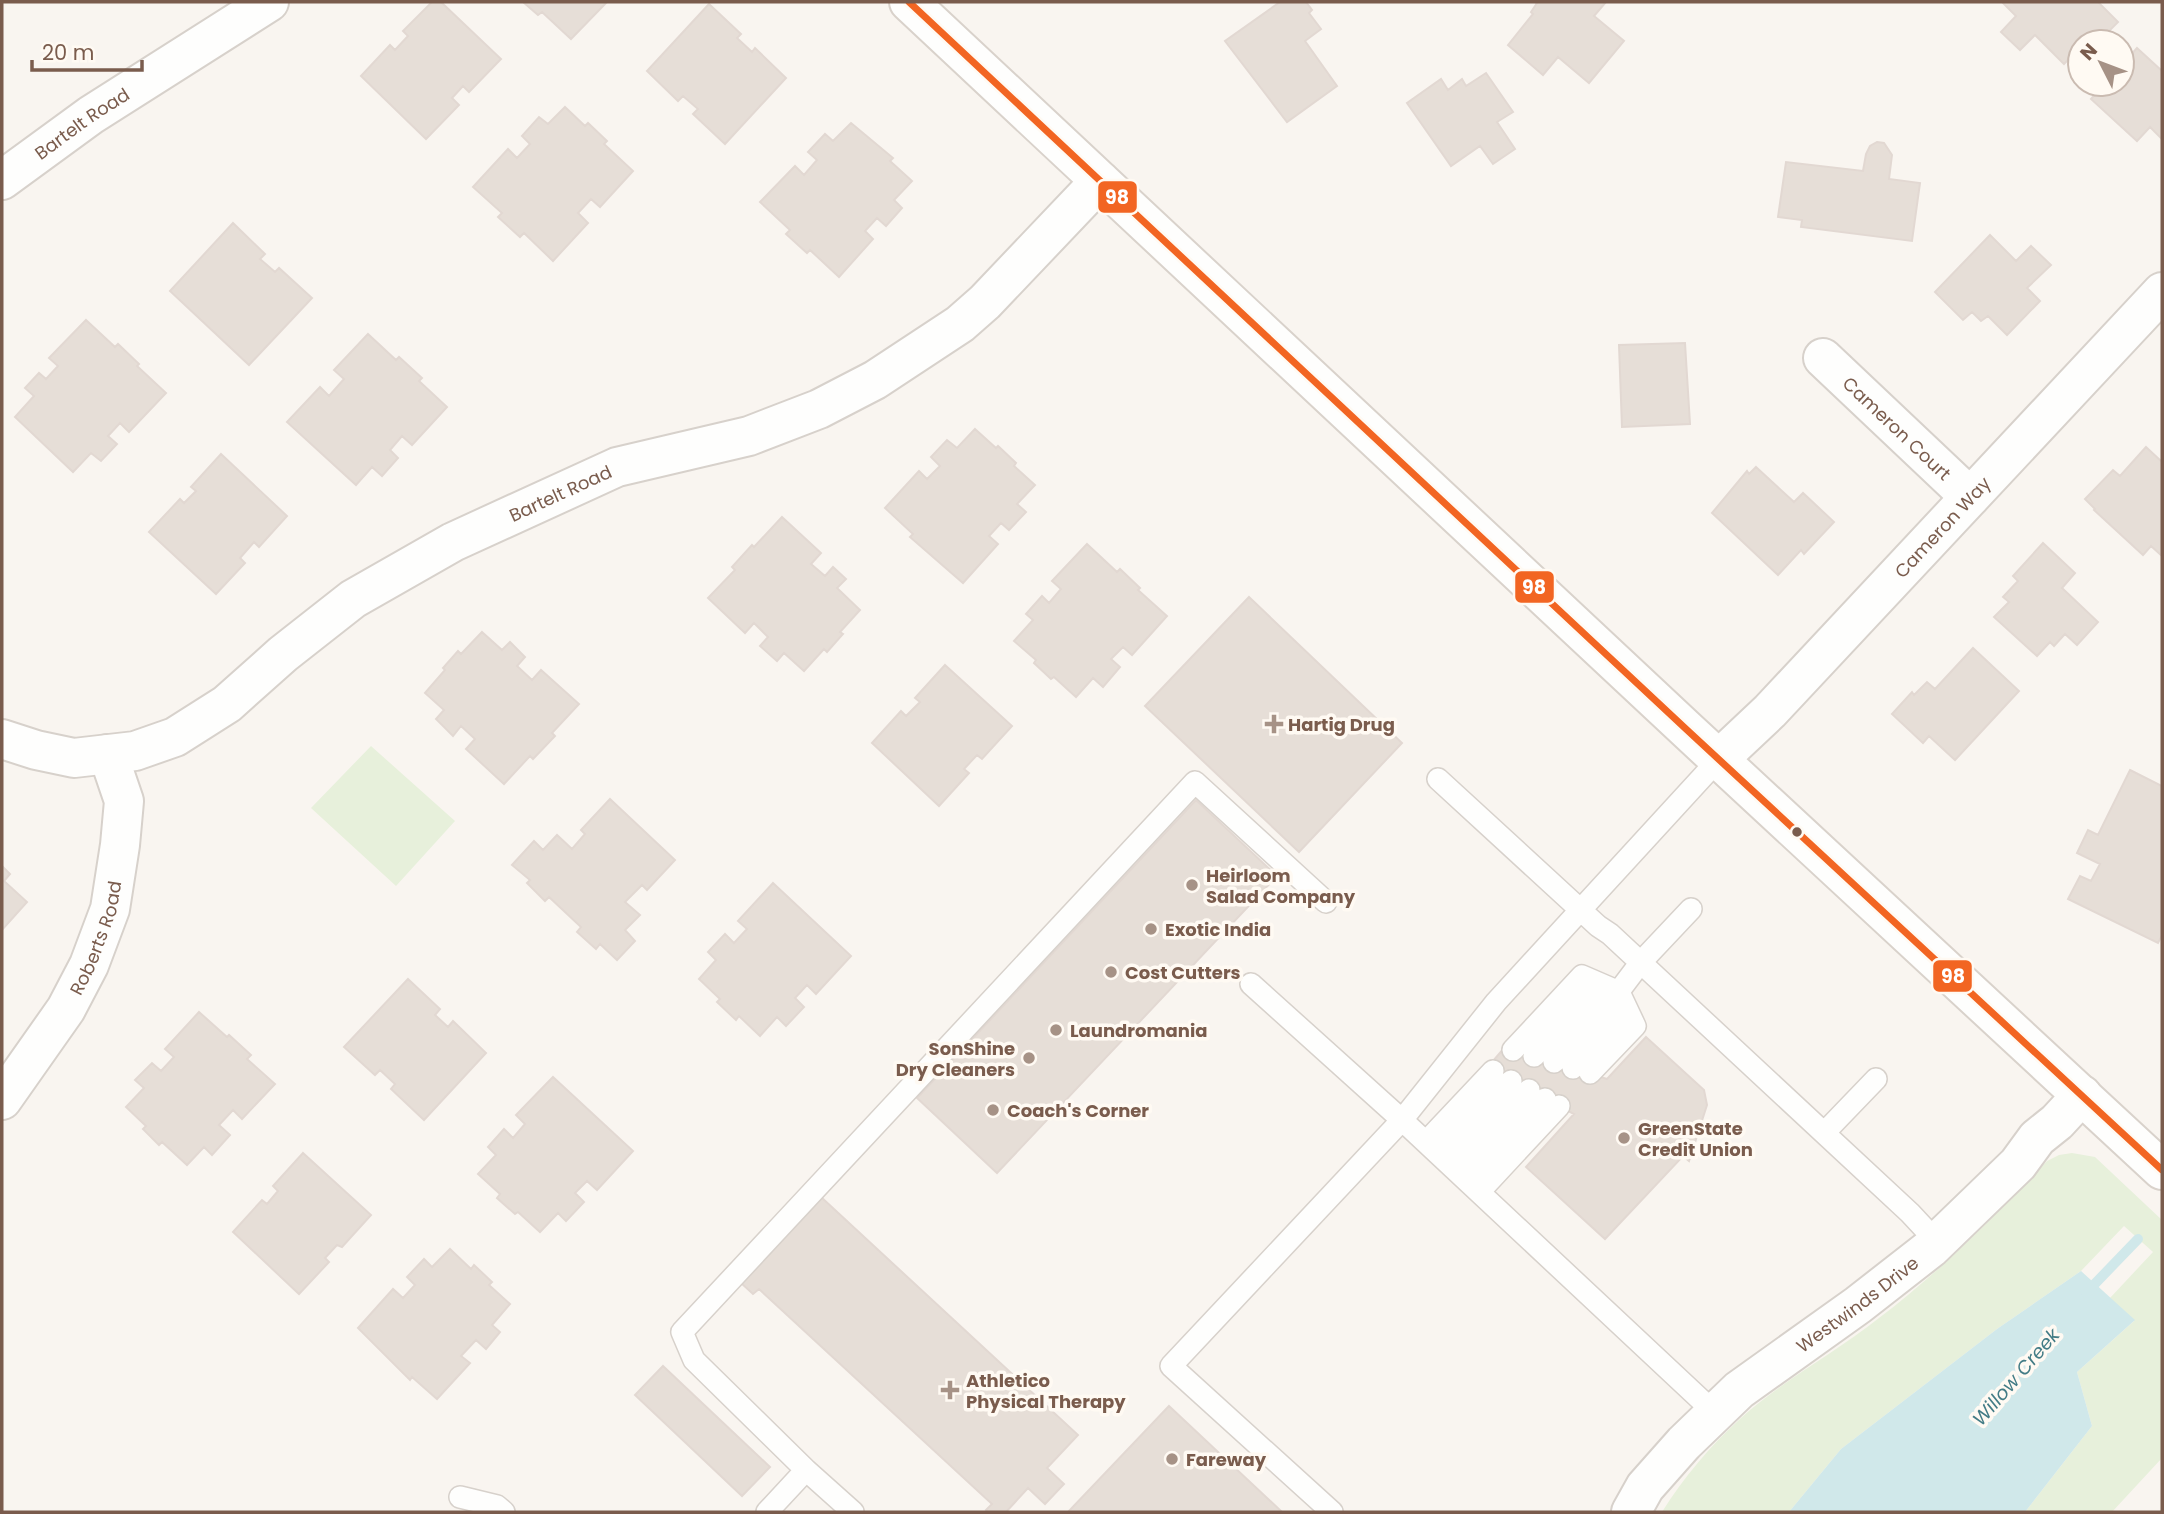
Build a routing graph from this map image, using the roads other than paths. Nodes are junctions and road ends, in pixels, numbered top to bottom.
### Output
1 (270, 2) edge
2 (909, 2) edge
3 (2, 180) edge
4 (1100, 181) junction
5 (2162, 292) edge
6 (1823, 358) dead end
7 (1970, 497) junction
8 (2, 739) edge
9 (108, 754) junction
10 (1719, 759) junction
11 (1438, 779) dead end
12 (1326, 902) dead end
13 (1581, 909) junction
14 (1691, 909) dead end
15 (1641, 962) junction
16 (1251, 984) dead end
17 (1619, 992) junction
18 (1513, 1049) dead end
19 (1534, 1056) dead end
20 (1876, 1079) dead end
21 (1527, 1090) junction
22 (2082, 1095) junction
23 (2, 1100) edge
24 (1402, 1120) junction
25 (1824, 1133) junction
26 (1454, 1168) junction
27 (2162, 1170) edge
28 (1937, 1242) junction
29 (1715, 1413) junction
30 (806, 1470) junction
31 (460, 1497) dead end
32 (504, 1512) edge
33 (767, 1512) edge
34 (853, 1512) edge
35 (1332, 1512) edge
36 (1631, 1512) edge

1 - 3 street, Bartelt Road
2 - 4 street
4 - 9 street, Bartelt Road
4 - 10 street
5 - 7 street, Cameron Way
6 - 7 street, Cameron Court
7 - 10 street, Cameron Way
8 - 9 street, Bartelt Road
9 - 23 street, Roberts Road
10 - 13 lane
10 - 22 street
11 - 13 lane
12 - 30 lane
13 - 15 lane
13 - 24 lane
14 - 15 lane
15 - 17 lane
15 - 25 lane
16 - 24 lane
17 - 17 lane
17 - 18 lane
17 - 19 lane
20 - 25 lane
21 - 26 lane
21 - 26 lane
21 - 26 lane
22 - 27 street
22 - 28 street, Westwinds Drive
24 - 26 lane
24 - 35 lane
25 - 28 lane
26 - 29 lane
28 - 29 street, Westwinds Drive
29 - 36 street, Westwinds Drive
30 - 33 lane
30 - 34 lane
31 - 32 lane

